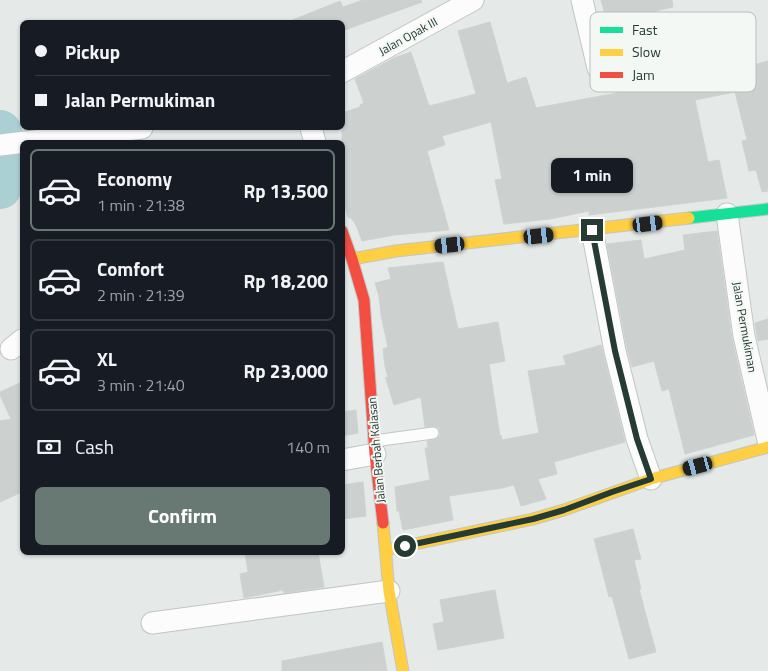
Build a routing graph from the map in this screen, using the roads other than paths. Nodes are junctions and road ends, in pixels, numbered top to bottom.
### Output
1 (473, 0) edge
2 (582, 0) edge
3 (590, 34) edge
4 (345, 70) edge
5 (126, 130) edge
6 (43, 140) edge
7 (20, 142) edge
8 (0, 145) edge
9 (768, 209) edge
10 (727, 214) junction
11 (592, 230) junction
12 (345, 239) edge
13 (352, 260) junction
14 (433, 433) dead end
15 (768, 440) edge
16 (375, 448) junction
17 (768, 448) edge
18 (345, 459) edge
19 (651, 479) junction
20 (386, 550) junction
21 (388, 591) junction
22 (152, 623) dead end
23 (404, 671) edge

1 - 4 street, Jalan Opak III
2 - 3 street
5 - 6 street
7 - 8 street
9 - 10 street
10 - 11 street
10 - 15 street, Jalan Permukiman
11 - 13 street
11 - 19 street
12 - 13 street, Jalan Berbah Kalasan
13 - 16 street, Jalan Berbah Kalasan
14 - 16 lane
16 - 18 street
16 - 20 street, Jalan Berbah Kalasan
17 - 19 street
19 - 20 street
20 - 21 street, Jalan Berbah Kalasan
21 - 22 street
21 - 23 street, Jalan Berbah Kalasan

